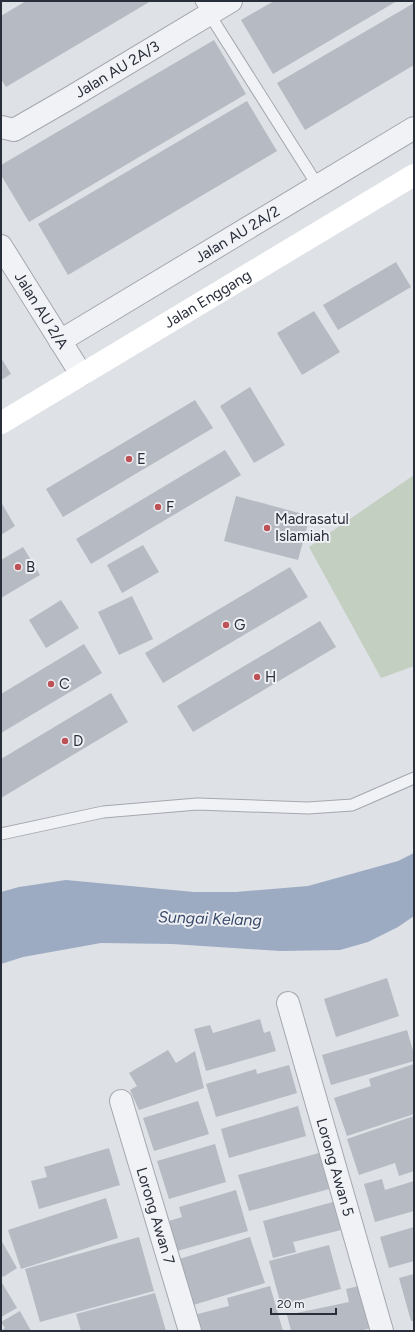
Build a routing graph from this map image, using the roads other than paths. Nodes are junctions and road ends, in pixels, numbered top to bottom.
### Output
1 (231, 1) edge
2 (205, 8) edge
3 (1, 127) edge
4 (414, 128) edge
5 (414, 175) edge
6 (318, 186) junction
7 (1, 246) edge
8 (60, 340) junction
9 (81, 374) junction
10 (1, 423) edge
11 (414, 778) edge
12 (1, 834) edge
13 (288, 1004) dead end
14 (121, 1101) dead end
15 (190, 1331) edge
16 (382, 1331) edge

1 - 2 street, Jalan AU 2A/3
2 - 3 street, Jalan AU 2A/3
2 - 6 lane
4 - 6 street, Jalan AU 2A/2
5 - 9 main road, Jalan Enggang
6 - 8 street, Jalan AU 2A/2
7 - 8 street, Jalan AU 2/A
8 - 9 street, Jalan AU 2/A
9 - 10 main road, Jalan Enggang
11 - 12 lane
13 - 16 street, Lorong Awan 5
14 - 15 street, Lorong Awan 7

